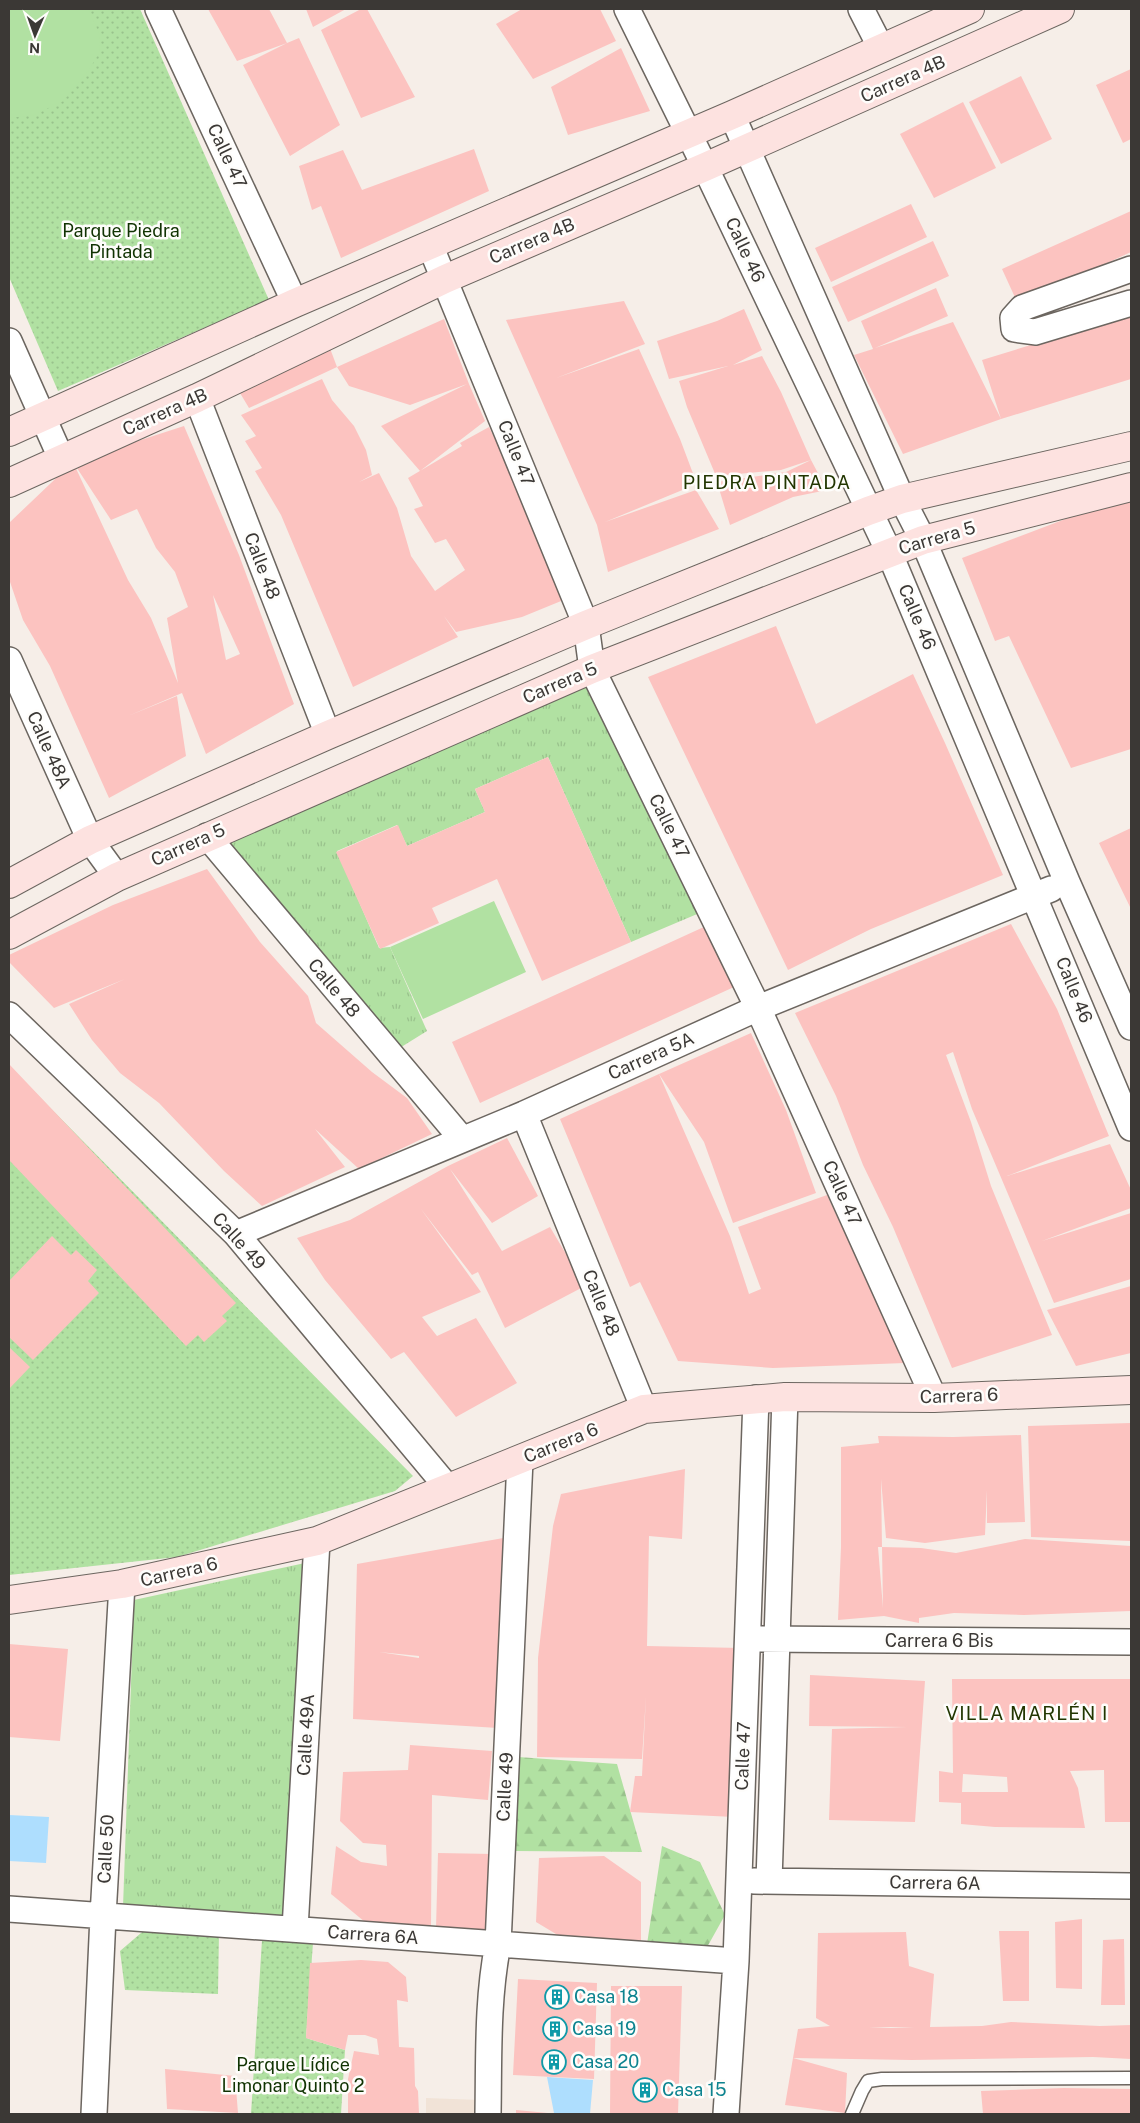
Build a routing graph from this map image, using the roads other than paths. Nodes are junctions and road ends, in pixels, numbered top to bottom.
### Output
1 (158, 9) edge
2 (627, 9) edge
3 (861, 9) edge
4 (970, 9) edge
5 (1060, 9) edge
6 (881, 48) junction
7 (732, 115) junction
8 (688, 134) junction
9 (748, 148) junction
10 (705, 167) junction
11 (430, 245) junction
12 (1131, 269) edge
13 (445, 279) junction
14 (295, 303) junction
15 (1131, 303) edge
16 (9, 341) edge
17 (196, 398) junction
18 (43, 416) junction
19 (9, 432) edge
20 (1131, 446) edge
21 (61, 458) junction
22 (9, 483) edge
23 (1131, 486) edge
24 (902, 499) junction
25 (868, 511) junction
26 (923, 540) junction
27 (889, 552) junction
28 (586, 625) junction
29 (9, 660) edge
30 (592, 669) junction
31 (328, 735) junction
32 (207, 836) junction
33 (90, 840) junction
34 (117, 877) junction
35 (1067, 882) junction
36 (9, 884) edge
37 (1035, 895) junction
38 (9, 935) edge
39 (758, 1008) junction
40 (9, 1015) edge
41 (1131, 1027) edge
42 (524, 1114) junction
43 (1131, 1128) edge
44 (462, 1139) junction
45 (236, 1234) junction
46 (1131, 1390) edge
47 (786, 1397) junction
48 (756, 1398) junction
49 (934, 1398) junction
50 (644, 1409) junction
51 (520, 1460) junction
52 (448, 1488) junction
53 (317, 1541) junction
54 (122, 1584) junction
55 (9, 1600) edge
56 (748, 1639) junction
57 (779, 1640) junction
58 (1131, 1642) edge
59 (769, 1881) junction
60 (739, 1882) junction
61 (1131, 1886) edge
62 (9, 1909) edge
63 (102, 1916) junction
64 (295, 1929) junction
65 (498, 1944) junction
66 (736, 1961) junction
67 (1131, 2078) edge
68 (94, 2114) edge
69 (488, 2114) edge
70 (726, 2114) edge
71 (852, 2114) edge

1 - 14 street, Calle 47
2 - 8 street, Calle 46
3 - 6 street
4 - 6 street, Carrera 4B
5 - 9 street, Carrera 4B
6 - 7 street, Carrera 4B
7 - 8 street, Carrera 4B
7 - 9 street, Calle 46
8 - 10 street, Calle 46
8 - 11 street, Carrera 4B
9 - 10 street, Carrera 4B
9 - 24 street, Calle 46
10 - 13 street, Carrera 4B
10 - 25 street, Calle 46
11 - 13 street, Calle 47
11 - 14 street, Carrera 4B
12 - 15 street
13 - 17 street, Carrera 4B
13 - 28 street, Calle 47
14 - 18 street, Carrera 4B
16 - 18 street
17 - 21 street, Carrera 4B
17 - 31 street, Calle 48
18 - 19 street, Carrera 4B
18 - 21 street
20 - 24 street
21 - 22 street, Carrera 4B
23 - 26 street, Carrera 5
24 - 25 street
24 - 26 street, Calle 46
25 - 27 street, Calle 46
25 - 28 street
26 - 27 street, Carrera 5
26 - 35 street, Calle 46
27 - 30 street, Carrera 5
27 - 37 street, Calle 46
28 - 30 street, Calle 47
28 - 31 street
29 - 33 street, Calle 48A
30 - 32 street, Carrera 5
30 - 39 street, Calle 47
31 - 33 street
32 - 34 street, Carrera 5
32 - 44 street, Calle 48
33 - 34 street, Calle 48A
33 - 36 street
34 - 38 street, Carrera 5
35 - 37 street, Carrera 5A
35 - 41 street, Calle 46
37 - 39 street, Carrera 5A
37 - 43 street, Calle 46
39 - 42 street, Carrera 5A
39 - 49 street, Calle 47
40 - 45 street, Calle 49
42 - 44 street, Carrera 5A
42 - 50 street, Calle 48
44 - 45 street, Carrera 5A
45 - 52 street, Calle 49
46 - 49 street, Carrera 6
47 - 48 street, Carrera 6
47 - 49 street, Carrera 6
47 - 57 street, Calle 47
48 - 50 street, Carrera 6
48 - 56 street, Calle 47
50 - 51 street, Carrera 6
51 - 52 street, Carrera 6
51 - 65 street, Calle 49
52 - 53 street, Carrera 6
53 - 54 street, Carrera 6
53 - 64 street, Calle 49A
54 - 55 street, Carrera 6
54 - 63 street, Calle 50
56 - 57 street, Carrera 6 Bis
56 - 60 street, Calle 47
57 - 58 street, Carrera 6 Bis
57 - 59 street, Calle 47
59 - 60 street, Carrera 6A
59 - 61 street, Carrera 6A
60 - 66 street, Calle 47
62 - 63 street, Carrera 6A
63 - 64 street, Carrera 6A
63 - 68 street, Calle 50
64 - 65 street, Carrera 6A
65 - 66 street, Carrera 6A
65 - 69 street, Calle 49
66 - 70 street, Calle 47
67 - 71 lane

